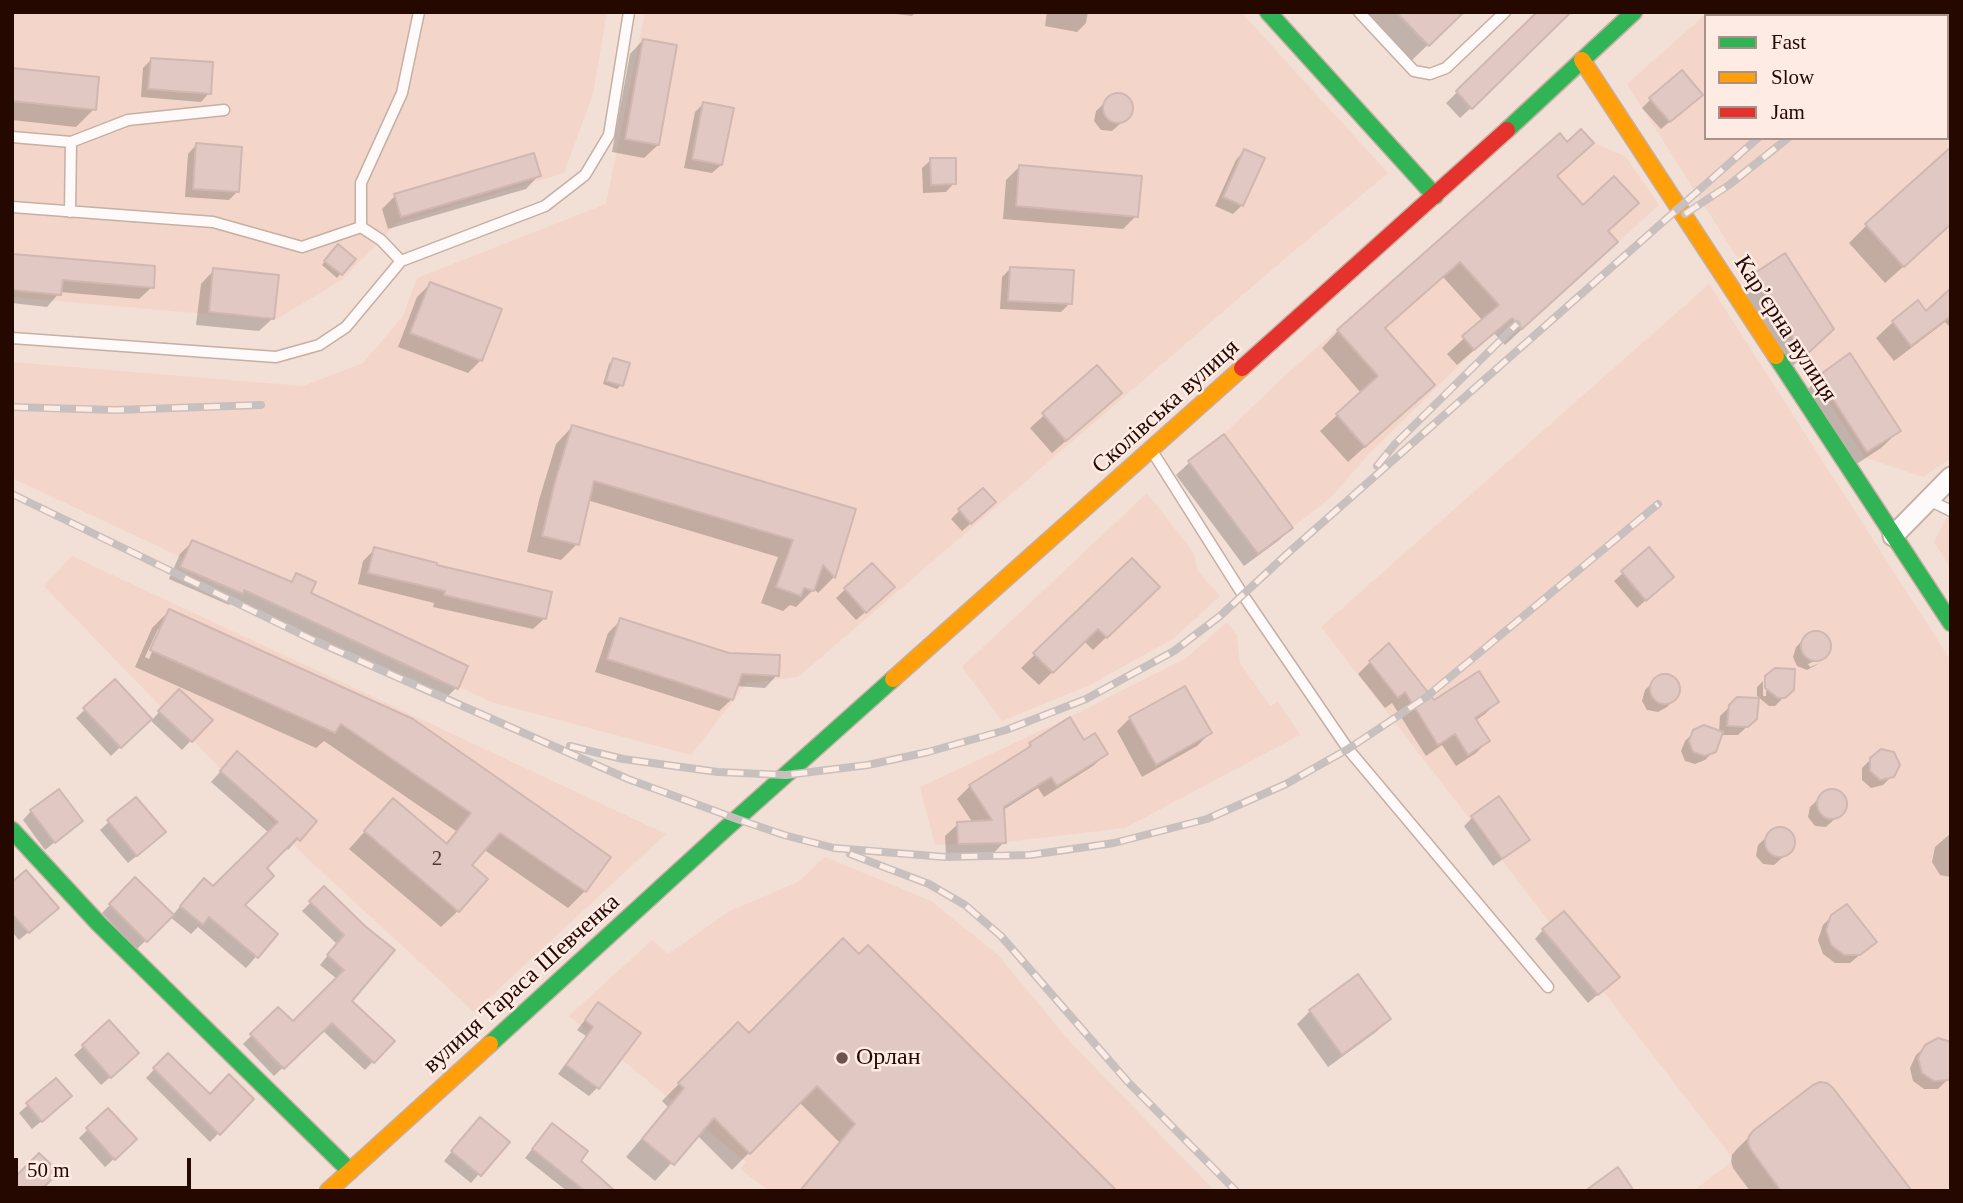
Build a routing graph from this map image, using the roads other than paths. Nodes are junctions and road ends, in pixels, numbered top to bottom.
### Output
1 (419, 12) edge
2 (629, 12) edge
3 (1268, 12) edge
4 (1359, 12) edge
5 (1505, 12) edge
6 (1634, 12) edge
7 (1582, 60) junction
8 (223, 110) dead end
9 (12, 137) edge
10 (71, 142) junction
11 (1435, 195) junction
12 (12, 207) edge
13 (70, 212) junction
14 (361, 227) junction
15 (401, 261) junction
16 (12, 338) edge
17 (1152, 450) junction
18 (1951, 477) edge
19 (1929, 500) junction
20 (1951, 511) edge
21 (1893, 536) junction
22 (1951, 623) edge
23 (12, 830) edge
24 (724, 830) joint
25 (1548, 987) dead end
26 (350, 1171) junction
27 (328, 1191) edge

1 - 14 lane
2 - 15 lane
3 - 11 street
4 - 5 lane
6 - 7 street, Сколівська вулиця
7 - 11 street, Сколівська вулиця
7 - 21 street, Карʼєрна вулиця
8 - 10 lane
9 - 10 lane
10 - 13 lane
11 - 17 street, Сколівська вулиця
12 - 13 lane
13 - 14 lane
14 - 15 lane
15 - 16 lane
17 - 24 street, Сколівська вулиця
17 - 25 lane
18 - 19 street
19 - 20 lane
19 - 21 street
21 - 22 street, Карʼєрна вулиця
23 - 26 street
24 - 26 street, вулиця Тараса Шевченка
26 - 27 street, вулиця Тараса Шевченка

